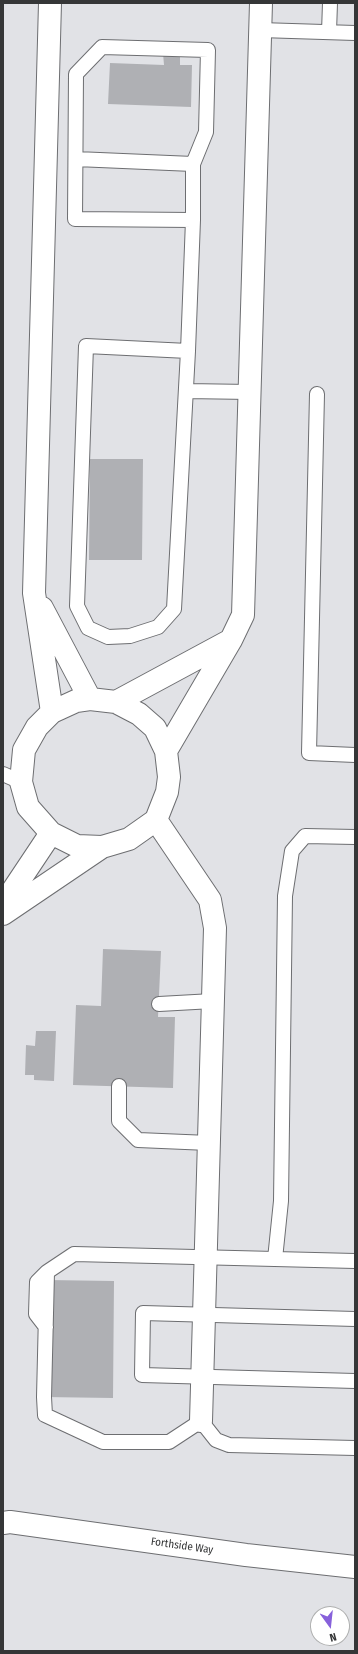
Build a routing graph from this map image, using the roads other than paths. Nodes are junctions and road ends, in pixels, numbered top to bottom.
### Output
1 (50, 3) edge
2 (261, 3) edge
3 (330, 3) edge
4 (260, 30) junction
5 (329, 32) junction
6 (355, 33) edge
7 (76, 159) junction
8 (193, 164) junction
9 (193, 220) junction
10 (188, 351) junction
11 (186, 391) junction
12 (250, 392) junction
13 (317, 394) dead end
14 (34, 593) junction
15 (231, 640) junction
16 (90, 699) junction
17 (116, 702) junction
18 (52, 712) junction
19 (166, 752) junction
20 (355, 755) edge
21 (12, 778) edge
22 (156, 820) junction
23 (51, 833) junction
24 (355, 837) edge
25 (102, 847) junction
26 (3, 906) edge
27 (3, 914) edge
28 (213, 1002) junction
29 (159, 1004) dead end
30 (119, 1086) dead end
31 (209, 1143) junction
32 (206, 1257) junction
33 (275, 1259) junction
34 (355, 1261) edge
35 (204, 1314) junction
36 (355, 1319) edge
37 (202, 1378) junction
38 (355, 1381) edge
39 (201, 1421) junction
40 (355, 1448) edge
41 (5, 1521) edge
42 (355, 1567) edge

1 - 14 street
2 - 4 street
3 - 5 lane
4 - 5 lane
4 - 12 street
5 - 6 lane
7 - 8 lane
7 - 8 lane
7 - 9 lane
8 - 9 lane
9 - 10 lane
10 - 11 lane
10 - 11 lane
11 - 12 lane
12 - 15 street
13 - 20 lane
14 - 16 street
14 - 18 street
15 - 17 street
15 - 19 street
16 - 17 street
16 - 18 street
17 - 19 street
18 - 21 street
19 - 22 street
21 - 23 street
22 - 25 street
22 - 28 street
23 - 25 street
23 - 26 street
24 - 33 lane
25 - 27 street
28 - 29 lane
28 - 31 street
30 - 31 lane
31 - 32 street
32 - 33 lane
32 - 35 street
32 - 39 lane
33 - 34 lane
35 - 36 lane
35 - 37 street
35 - 37 lane
37 - 38 lane
37 - 39 street
39 - 40 lane
41 - 42 street, Forthside Way

